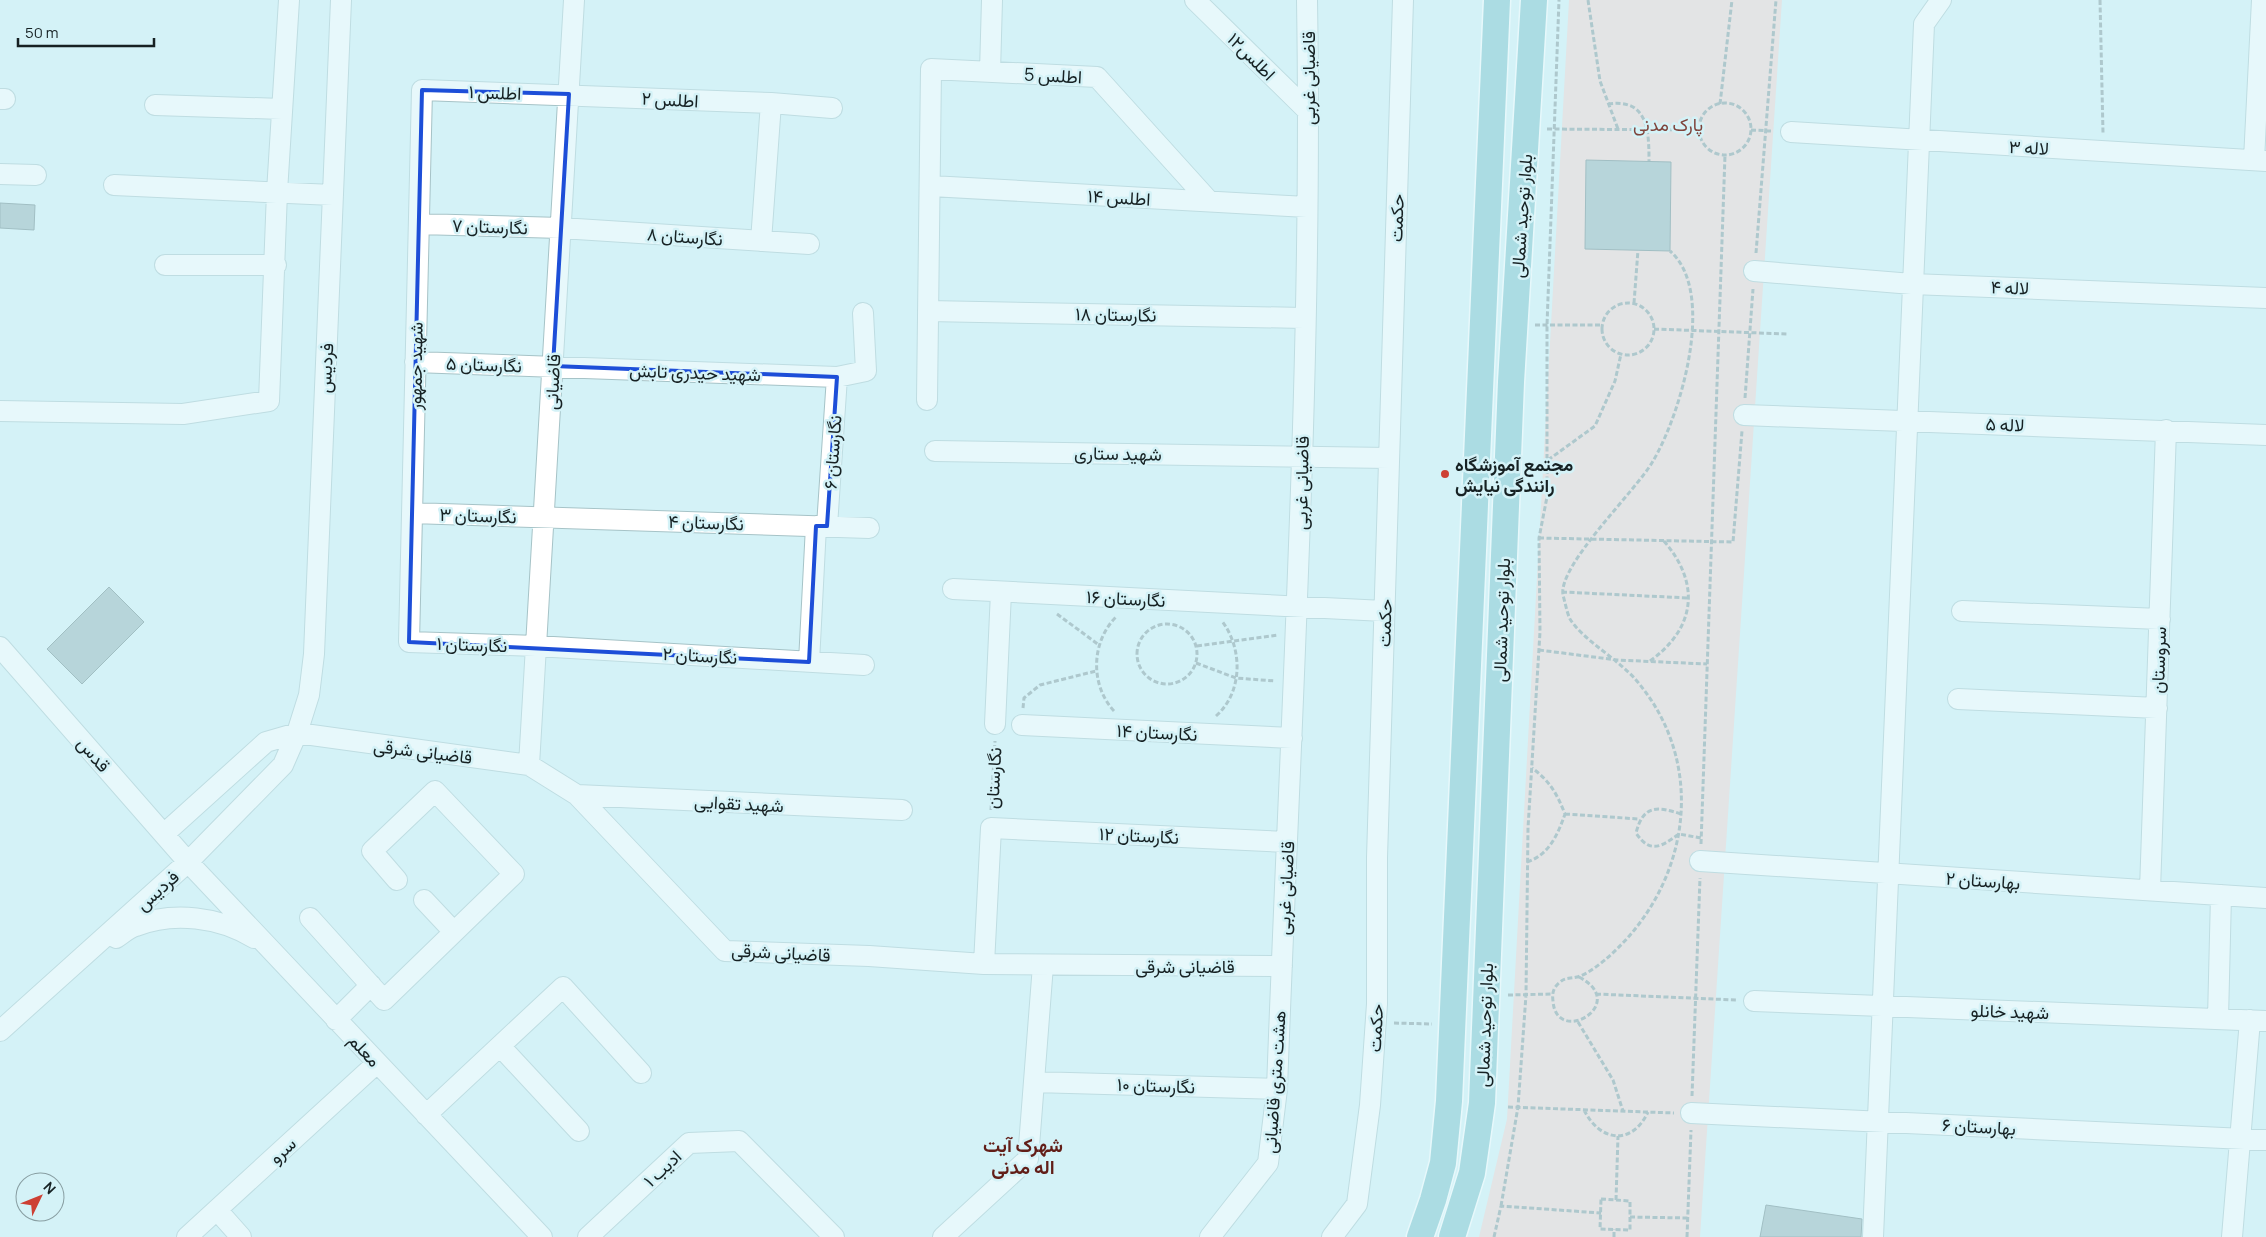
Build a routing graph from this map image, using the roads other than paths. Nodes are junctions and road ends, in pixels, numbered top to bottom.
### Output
1 (289, 0) edge
2 (341, 0) edge
3 (574, 0) edge
4 (992, 0) edge
5 (1195, 0) edge
6 (1307, 0) edge
7 (1403, 0) edge
8 (1497, 0) edge
9 (1534, 0) edge
10 (1941, 0) edge
11 (2262, 0) edge
12 (990, 72) junction
13 (422, 90) joint
14 (568, 94) junction
15 (770, 103) junction
16 (155, 106) dead end
17 (832, 108) dead end
18 (282, 109) junction
19 (1309, 112) junction
20 (1791, 132) dead end
21 (1918, 140) junction
22 (2260, 161) edge
23 (0, 174) edge
24 (36, 175) dead end
25 (114, 185) dead end
26 (931, 186) junction
27 (277, 192) junction
28 (333, 195) junction
29 (1209, 201) junction
30 (1307, 207) junction
31 (419, 224) junction
32 (561, 228) junction
33 (761, 241) junction
34 (809, 244) dead end
35 (165, 264) dead end
36 (276, 265) junction
37 (1754, 271) dead end
38 (1912, 284) junction
39 (2266, 298) edge
40 (928, 311) junction
41 (863, 313) dead end
42 (1304, 318) junction
43 (415, 362) junction
44 (553, 366) junction
45 (837, 377) junction
46 (928, 400) dead end
47 (0, 411) edge
48 (1744, 415) dead end
49 (1906, 420) junction
50 (2166, 430) junction
51 (2266, 434) edge
52 (935, 451) dead end
53 (1301, 456) junction
54 (1389, 458) junction
55 (412, 513) junction
56 (544, 517) junction
57 (821, 526) junction
58 (869, 528) dead end
59 (953, 590) dead end
60 (1001, 592) junction
61 (1299, 607) junction
62 (1384, 611) junction
63 (1962, 611) dead end
64 (2160, 619) junction
65 (409, 642) joint
66 (536, 646) junction
67 (1, 649) edge
68 (809, 662) junction
69 (864, 665) dead end
70 (1958, 699) dead end
71 (2156, 708) junction
72 (995, 724) road end
73 (1022, 725) road end
74 (298, 733) junction
75 (1292, 738) junction
76 (529, 765) junction
77 (577, 795) junction
78 (902, 810) dead end
79 (991, 828) joint
80 (164, 834) junction
81 (1287, 842) junction
82 (1700, 861) road end
83 (188, 862) junction
84 (1888, 874) junction
85 (397, 880) dead end
86 (2150, 890) junction
87 (2221, 895) junction
88 (2266, 898) edge
89 (424, 900) dead end
90 (310, 918) dead end
91 (454, 932) junction
92 (98, 943) junction
93 (268, 947) junction
94 (984, 964) junction
95 (1043, 965) junction
96 (1282, 966) junction
97 (371, 985) junction
98 (1754, 1001) road end
99 (1882, 1006) junction
100 (2218, 1019) junction
101 (336, 1020) junction
102 (2258, 1020) edge
103 (0, 1032) edge
104 (500, 1046) junction
105 (376, 1063) junction
106 (641, 1073) dead end
107 (1034, 1082) junction
108 (1277, 1089) junction
109 (1691, 1113) road end
110 (426, 1115) junction
111 (1878, 1122) junction
112 (579, 1131) dead end
113 (2240, 1139) junction
114 (2266, 1140) edge
115 (217, 1210) junction
116 (187, 1237) edge
117 (242, 1237) edge
118 (542, 1237) edge
119 (588, 1237) edge
120 (834, 1237) edge
121 (944, 1237) edge
122 (1210, 1237) edge
123 (1332, 1237) edge
124 (1420, 1237) edge
125 (1452, 1237) edge
126 (1873, 1237) edge
127 (2232, 1237) edge

1 - 18 street
2 - 28 street, فردیس
3 - 14 street, قاضیانی
4 - 12 street
5 - 19 street, اطلس۱۲
6 - 19 street, قاضیانی غربی
7 - 54 street, حکمت
8 - 124 main road, بلوار توحید شمالی
9 - 125 main road, بلوار توحید شمالی
10 - 21 street
11 - 22 street
12 - 26 street, اطلس 5
12 - 29 street, اطلس 5
13 - 14 street, اطلس ۱
13 - 31 street, شهید جمهور
14 - 15 street, اطلس ۲
14 - 32 street, قاضیانی
15 - 17 street, اطلس ۲
15 - 33 street
16 - 18 street
18 - 27 street
19 - 30 street, قاضیانی غربی
20 - 21 street, لاله ۳
21 - 22 street, لاله ۳
21 - 38 street
23 - 24 street
25 - 27 street
26 - 29 street, اطلس ۱۴
26 - 40 street
27 - 28 street
27 - 36 street
28 - 74 street, فردیس
29 - 30 street, اطلس ۱۴
30 - 42 street, قاضیانی غربی
31 - 32 street, نگارستان ۷
31 - 43 street, شهید جمهور
32 - 33 street, نگارستان ۸
32 - 44 street, قاضیانی
33 - 34 street, نگارستان ۸
35 - 36 street
36 - 47 street
37 - 38 street, لاله ۴
38 - 39 street, لاله ۴
38 - 49 street
40 - 42 street, نگارستان ۱۸
40 - 46 street
41 - 45 street, شهید حیدری تابش
42 - 53 street, قاضیانی غربی
43 - 44 street, نگارستان ۵
43 - 55 street, شهید جمهور
44 - 45 street, شهید حیدری تابش
44 - 56 street, قاضیانی
45 - 57 street, نگارستان ۶
48 - 49 street, لاله ۵
49 - 50 street, لاله ۵
49 - 84 street
50 - 51 street, لاله ۵
50 - 64 street, سروستان
52 - 53 street, شهید ستاری
53 - 54 street, شهید ستاری
53 - 61 street, قاضیانی غربی
54 - 62 street, حکمت
55 - 56 street, نگارستان ۳
55 - 65 street, شهید جمهور
56 - 57 street, نگارستان ۴
56 - 66 street, قاضیانی
57 - 58 street, نگارستان ۴
57 - 68 street, نگارستان ۶
59 - 60 street, نگارستان ۱۶
60 - 61 street, نگارستان ۱۶
60 - 72 street, نگارستان
61 - 62 street, نگارستان ۱۶
61 - 75 street, قاضیانی غربی
62 - 123 street, حکمت
63 - 64 street
64 - 71 street, سروستان
65 - 66 street, نگارستان ۱
66 - 68 street, نگارستان ۲
66 - 76 street, قاضیانی
67 - 80 street, قدس
68 - 69 street, نگارستان ۲
70 - 71 street
71 - 86 street, سروستان
73 - 75 street, نگارستان ۱۴
74 - 76 street, قاضیانی شرقی
74 - 80 street
74 - 83 street, فردیس
75 - 81 street, قاضیانی غربی
76 - 77 street, قاضیانی شرقی
77 - 78 street, شهید تقوایی
77 - 94 street, قاضیانی شرقی
79 - 81 street, نگارستان ۱۲
79 - 94 street, نگارستان
80 - 83 street, قدس
81 - 96 street, قاضیانی غربی
82 - 84 street, بهارستان ۲
83 - 92 street, فردیس
83 - 93 street, معلم
84 - 86 street, بهارستان ۲
84 - 99 street
85 - 91 street
86 - 87 street, بهارستان ۲
87 - 88 street, بهارستان ۲
87 - 100 street
89 - 91 street
90 - 97 street
91 - 97 street
92 - 93 street
92 - 103 street, فردیس
93 - 101 street, معلم
94 - 95 street, قاضیانی شرقی
95 - 96 street, قاضیانی شرقی
95 - 107 street
96 - 108 street, هشت متری قاضیانی
97 - 101 street
98 - 99 street, شهید خانلو
99 - 100 street, شهید خانلو
99 - 111 street
100 - 102 street, شهید خانلو
101 - 105 street, معلم
102 - 113 street
104 - 106 street
104 - 110 street
104 - 112 street
105 - 110 street, معلم
105 - 115 street, سرو
107 - 108 street, نگارستان ۱۰
107 - 121 street
108 - 122 street, هشت متری قاضیانی
109 - 111 street, بهارستان ۶
110 - 118 street, معلم
111 - 113 street, بهارستان ۶
111 - 126 street
113 - 114 street, بهارستان ۶
113 - 127 street
115 - 116 street, سرو
115 - 117 street
119 - 120 street, ادیب ۱

